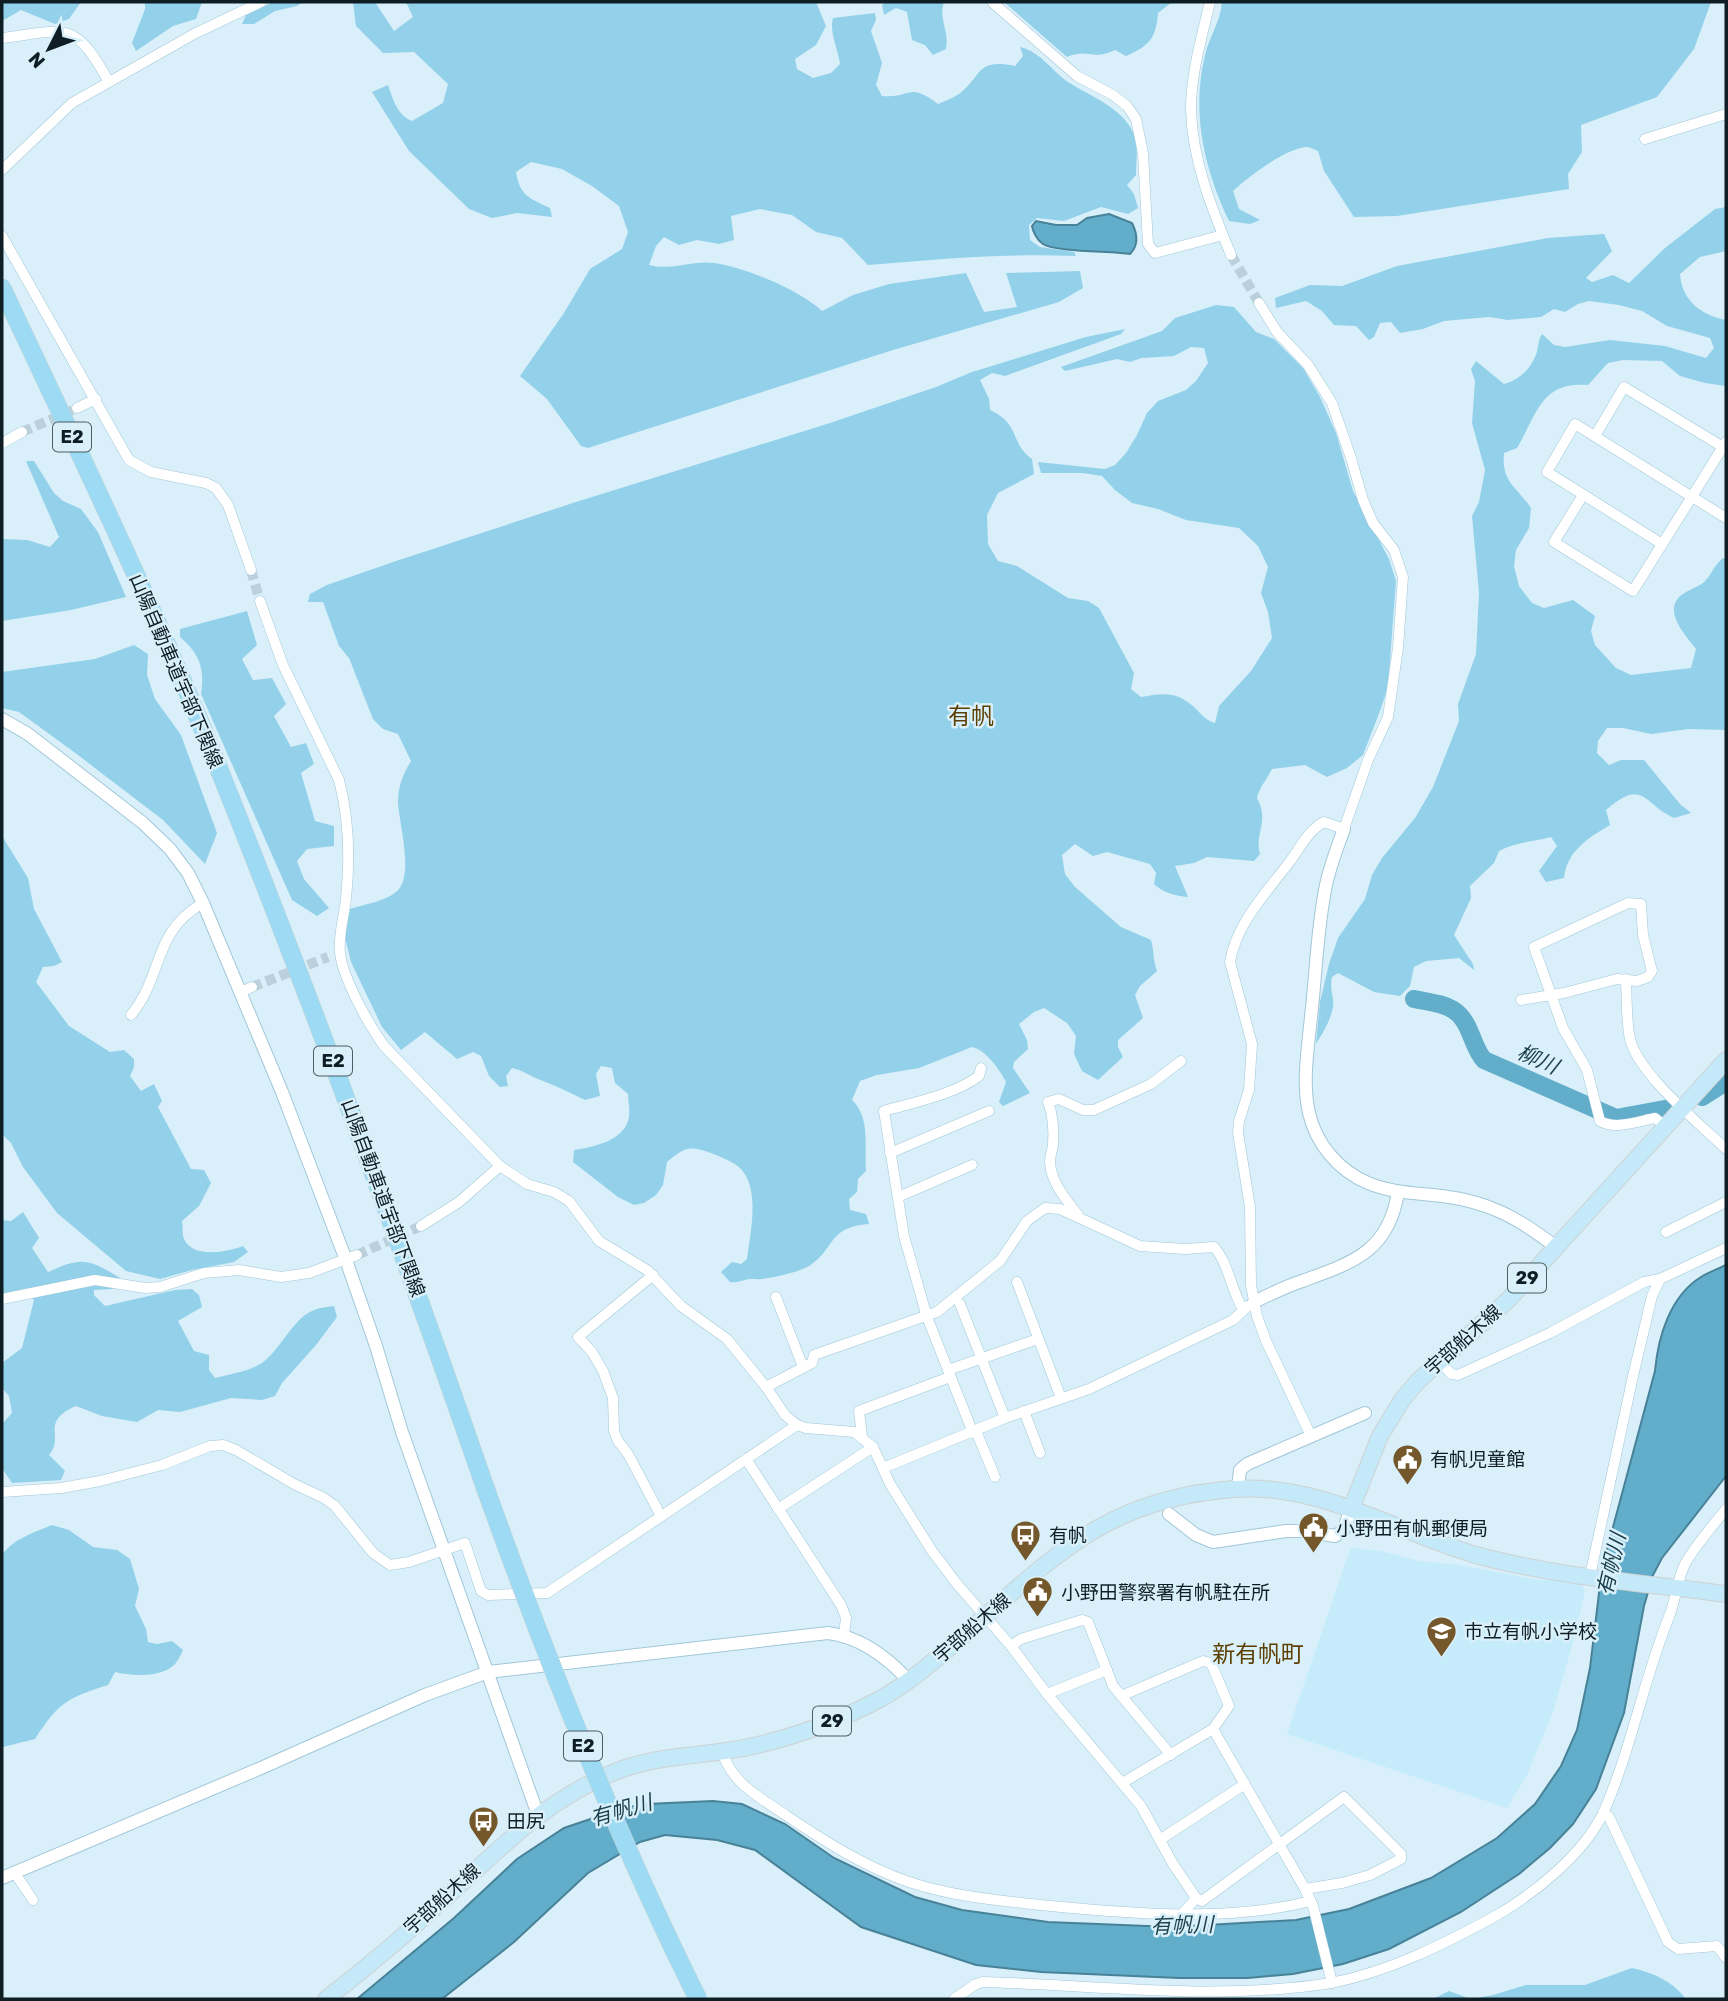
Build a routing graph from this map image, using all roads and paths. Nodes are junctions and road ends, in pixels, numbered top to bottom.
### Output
1 (261, 2) edge
2 (992, 2) edge
3 (1210, 2) edge
4 (2, 38) edge
5 (108, 82) junction
6 (1726, 114) edge
7 (1646, 139) dead end
8 (2, 170) edge
9 (1223, 235) junction
10 (2, 236) edge
11 (1231, 255) tunnel mouth
12 (2, 288) edge
13 (1259, 303) tunnel mouth
14 (96, 399) junction
15 (76, 408) tunnel mouth
16 (22, 432) tunnel mouth
17 (1595, 436) junction
18 (2, 443) edge
19 (1725, 444) edge
20 (1583, 495) junction
21 (1693, 497) junction
22 (1726, 518) edge
23 (1662, 544) junction
24 (251, 570) tunnel mouth
25 (260, 601) tunnel mouth
26 (2, 719) edge
27 (1344, 829) junction
28 (203, 903) junction
29 (340, 953) junction
30 (328, 957) tunnel mouth
31 (1626, 979) junction
32 (1551, 996) junction
33 (1521, 1000) dead end
34 (131, 1015) dead end
35 (1726, 1060) edge
36 (1181, 1061) dead end
37 (981, 1069) dead end
38 (1683, 1109) junction
39 (989, 1111) dead end
40 (1665, 1127) junction
41 (1725, 1147) edge
42 (890, 1153) junction
43 (972, 1165) dead end
44 (500, 1166) junction
45 (1398, 1192) junction
46 (898, 1197) junction
47 (1726, 1202) edge
48 (1079, 1217) junction
49 (421, 1226) tunnel mouth
50 (1666, 1232) dead end
51 (1556, 1247) junction
52 (1726, 1248) edge
53 (352, 1257) junction
54 (653, 1275) junction
55 (1660, 1279) junction
56 (1017, 1282) dead end
57 (776, 1297) dead end
58 (2, 1299) edge
59 (960, 1304) dead end
60 (1248, 1306) junction
61 (927, 1317) junction
62 (1038, 1339) junction
63 (982, 1360) junction
64 (1440, 1361) junction
65 (803, 1367) junction
66 (949, 1373) junction
67 (766, 1387) junction
68 (1061, 1398) junction
69 (1024, 1411) junction
70 (1364, 1413) dead end
71 (1005, 1418) junction
72 (797, 1425) junction
73 (974, 1432) junction
74 (862, 1436) junction
75 (1311, 1436) junction
76 (873, 1447) junction
77 (1040, 1453) dead end
78 (746, 1460) junction
79 (883, 1468) junction
80 (995, 1477) dead end
81 (1238, 1488) junction
82 (2, 1492) edge
83 (1351, 1508) junction
84 (1726, 1508) edge
85 (778, 1509) junction
86 (1169, 1514) dead end
87 (661, 1516) junction
88 (443, 1549) junction
89 (1590, 1576) junction
90 (1674, 1587) junction
91 (1726, 1594) edge
92 (985, 1616) junction
93 (844, 1635) junction
94 (1011, 1646) junction
95 (1107, 1670) junction
96 (488, 1672) junction
97 (909, 1681) junction
98 (1047, 1695) junction
99 (1121, 1696) junction
100 (1213, 1730) junction
101 (722, 1750) junction
102 (1171, 1755) junction
103 (1122, 1783) junction
104 (1245, 1784) junction
105 (1603, 1813) junction
106 (538, 1815) junction
107 (1161, 1839) junction
108 (1279, 1843) junction
109 (8, 1875) edge
110 (1306, 1889) junction
111 (1196, 1898) junction
112 (33, 1900) dead end
113 (1312, 1904) junction
114 (1182, 1914) junction
115 (1722, 1947) edge
116 (1726, 1958) edge
117 (1332, 1980) junction
118 (326, 1999) edge
119 (698, 1999) edge
120 (954, 1999) edge

1 - 5 street
2 - 9 street
3 - 9 street
4 - 5 street
5 - 8 street
6 - 7 street
9 - 11 street
10 - 14 street
12 - 119 highway, 山陽自動車道宇部下関線 / E2, bridge
13 - 27 street
14 - 15 street
14 - 24 street
16 - 18 street
17 - 19 street
17 - 20 street
17 - 21 street
19 - 21 street
20 - 23 street
20 - 23 street
21 - 22 street
21 - 23 street
25 - 29 street
26 - 28 street
27 - 45 street
27 - 60 street
28 - 34 street
28 - 53 street
29 - 30 street
29 - 44 street
31 - 32 street
31 - 32 street
31 - 38 street
32 - 33 street
32 - 40 street
35 - 38 main road, 宇部船木線 / 29
36 - 48 street
37 - 42 street
38 - 40 main road, 宇部船木線 / 29
38 - 41 street
39 - 42 street
40 - 51 main road, 宇部船木線 / 29
42 - 46 street
43 - 46 street
44 - 49 street
44 - 54 street
45 - 51 street
45 - 60 street
46 - 61 street
47 - 50 street
48 - 60 street
48 - 61 street
51 - 64 main road, 宇部船木線 / 29
52 - 55 street
53 - 58 street
53 - 88 street
54 - 67 street
54 - 87 street
55 - 64 street
55 - 89 street
56 - 62 street
57 - 65 street
59 - 63 street
60 - 68 street
60 - 75 street
61 - 65 street
61 - 66 street
62 - 63 street
62 - 68 street
63 - 66 street
63 - 71 street
64 - 83 main road, 宇部船木線 / 29
65 - 67 street
66 - 73 street
66 - 74 street
67 - 72 street
68 - 69 street
69 - 71 street
69 - 77 street
70 - 75 street
71 - 73 street
72 - 74 street
72 - 78 street
73 - 79 street
73 - 80 street
74 - 76 street
75 - 81 street
76 - 79 street
76 - 85 street
78 - 85 street
78 - 87 street
79 - 92 street
81 - 83 main road, 宇部船木線 / 29
81 - 92 main road, 宇部船木線 / 29
82 - 88 street
83 - 86 street
83 - 89 main road
84 - 90 street
85 - 93 street
87 - 88 street
88 - 96 street
89 - 90 main road
90 - 91 main road
90 - 105 street
92 - 94 street
92 - 97 main road, 宇部船木線 / 29
93 - 96 street
93 - 97 street
94 - 95 street
94 - 98 street
95 - 98 street
95 - 99 street
96 - 106 street
96 - 109 street
97 - 101 main road, 宇部船木線 / 29
98 - 103 street
99 - 100 street
99 - 102 street
100 - 102 street
100 - 104 street
101 - 106 main road, 宇部船木線 / 29
101 - 114 street
102 - 103 street
103 - 107 street
104 - 107 street
104 - 108 street
105 - 115 street
105 - 117 street
106 - 118 main road, 宇部船木線 / 29
107 - 111 street
108 - 110 street
108 - 110 street
108 - 111 street
109 - 112 street
110 - 113 street
111 - 114 street
113 - 114 street
113 - 117 street
115 - 116 street
117 - 120 street

